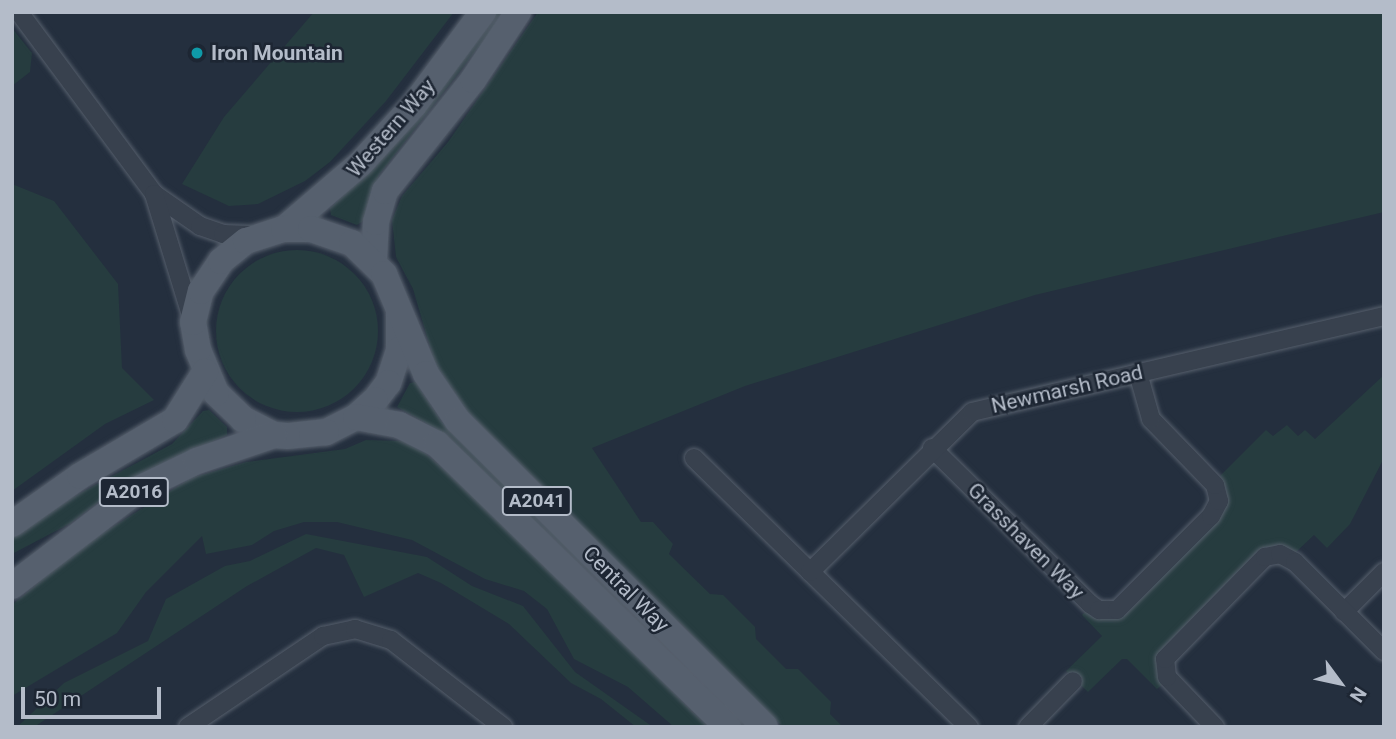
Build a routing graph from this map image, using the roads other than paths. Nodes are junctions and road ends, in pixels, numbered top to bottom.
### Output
1 (19, 12) edge
2 (483, 12) edge
3 (518, 12) edge
4 (154, 194) junction
5 (273, 232) junction
6 (374, 260) junction
7 (399, 311) junction
8 (1384, 316) edge
9 (193, 322) junction
10 (205, 372) junction
11 (1138, 373) junction
12 (356, 417) junction
13 (274, 435) junction
14 (932, 448) junction
15 (694, 458) dead end
16 (12, 524) edge
17 (810, 572) junction
18 (1384, 572) edge
19 (12, 586) edge
20 (1344, 612) junction
21 (1384, 651) edge
22 (1073, 681) dead end
23 (207, 721) edge
24 (188, 727) edge
25 (503, 727) edge
26 (728, 727) edge
27 (765, 727) edge
28 (969, 727) edge
29 (1028, 727) edge
30 (1215, 727) edge

1 - 4 street
2 - 5 main road, Western Way
3 - 6 main road, Western Way
4 - 5 street
4 - 9 street
5 - 6 main road
5 - 9 main road
6 - 7 main road
7 - 12 main road
7 - 27 main road, Central Way / A2041
8 - 11 street, Newmarsh Road
9 - 10 main road
10 - 13 main road
10 - 16 main road, A2016
11 - 14 street, Newmarsh Road
11 - 14 street, Grasshaven Way
12 - 13 main road
12 - 26 main road, Central Way / A2041
13 - 19 main road, A2016
14 - 17 street, Newmarsh Road
15 - 17 street
17 - 28 street
18 - 20 street
20 - 21 street
20 - 30 street
22 - 29 street
23 - 24 street
23 - 25 street

